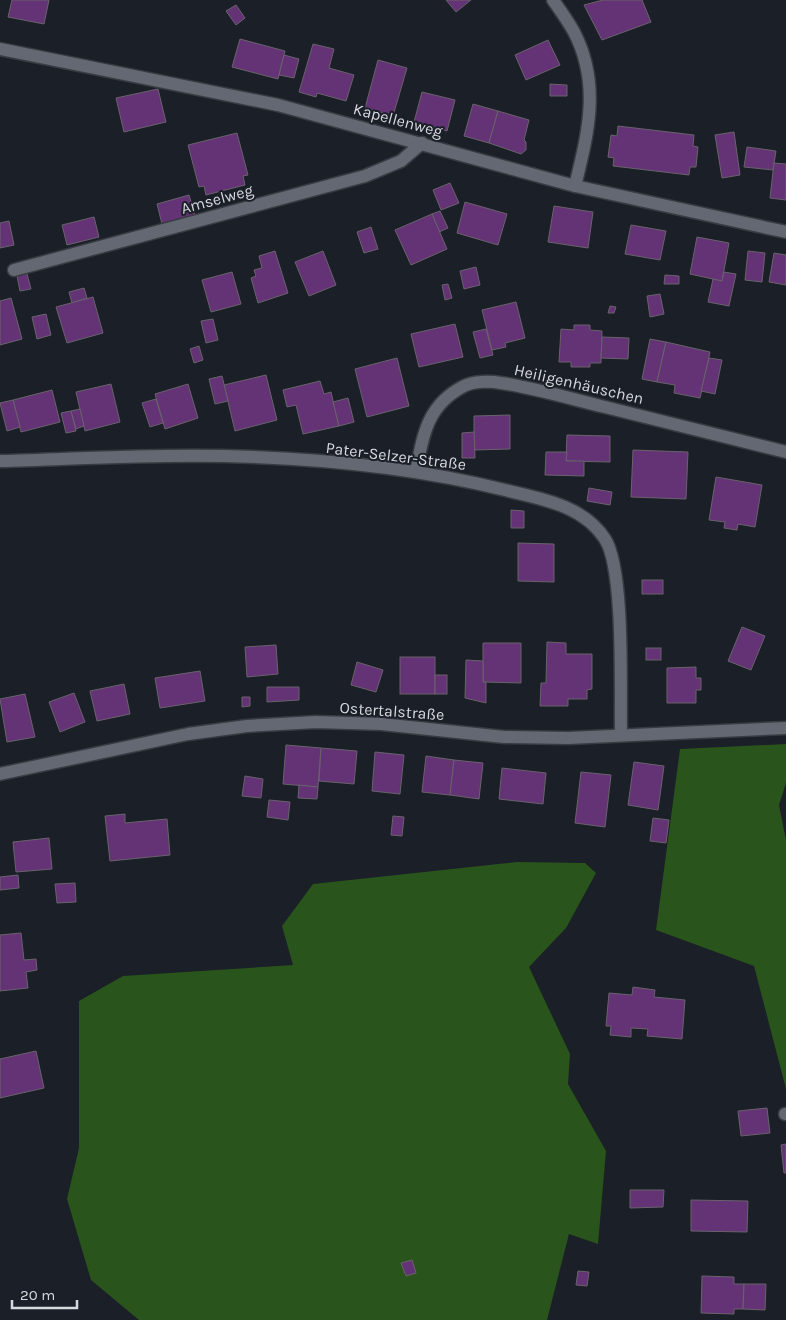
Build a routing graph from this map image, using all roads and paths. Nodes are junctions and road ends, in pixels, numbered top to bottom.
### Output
1 (553, 0) edge
2 (0, 49) edge
3 (422, 143) junction
4 (575, 186) junction
5 (786, 232) edge
6 (14, 270) dead end
7 (786, 452) edge
8 (0, 461) edge
9 (416, 472) junction
10 (786, 728) edge
11 (621, 735) junction
12 (0, 774) edge

1 - 4 street
2 - 3 street, Kapellenweg
3 - 4 street, Kapellenweg
3 - 6 street, Amselweg
4 - 5 street, Kapellenweg
7 - 9 street, Heiligenhäuschen
8 - 9 street, Pater-Selzer-Straße
9 - 11 street, Pater-Selzer-Straße
10 - 11 street, Ostertalstraße
11 - 12 street, Ostertalstraße

